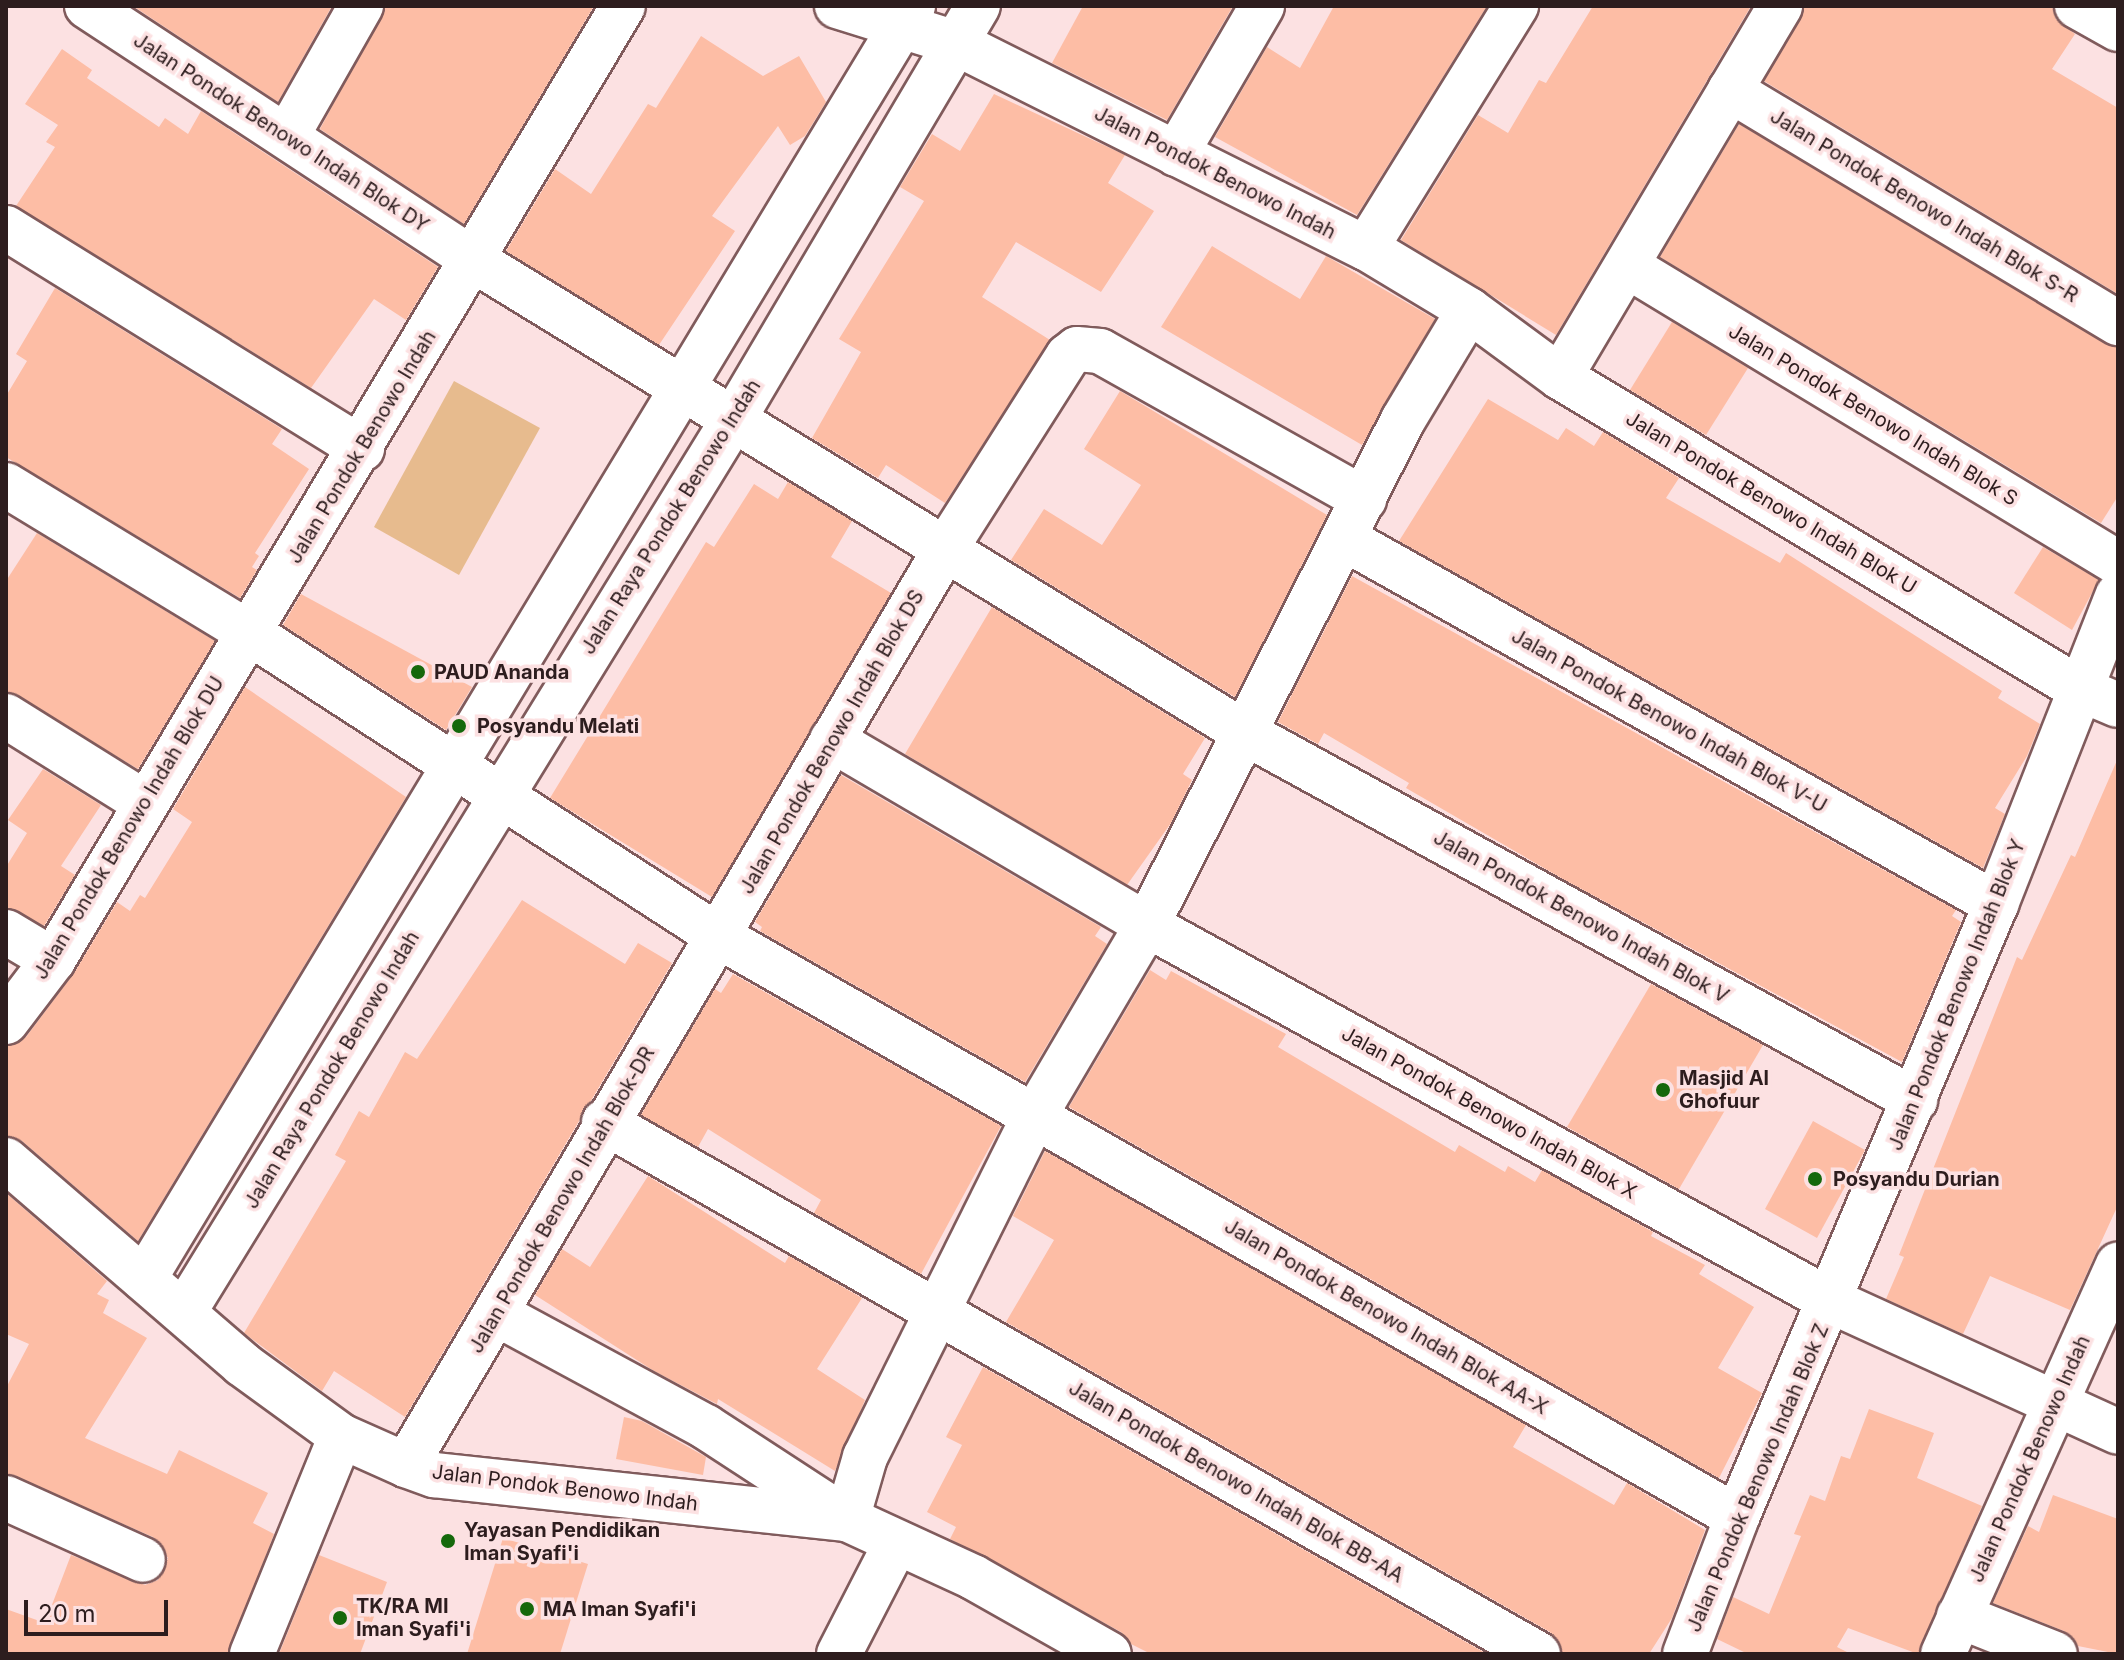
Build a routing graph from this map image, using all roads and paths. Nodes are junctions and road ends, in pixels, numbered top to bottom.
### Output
1 (87, 6) edge
2 (361, 6) edge
3 (623, 6) edge
4 (837, 6) edge
5 (978, 6) edge
6 (1262, 6) edge
7 (1516, 6) edge
8 (1780, 6) edge
9 (2077, 6) edge
10 (906, 17) edge
11 (2118, 29) edge
12 (956, 43) junction
13 (1730, 90) junction
14 (287, 136) junction
15 (1176, 154) junction
16 (6, 228) edge
17 (1366, 248) junction
18 (475, 261) junction
19 (1629, 267) junction
20 (1469, 310) junction
21 (2118, 323) edge
22 (1560, 377) junction
23 (686, 388) junction
24 (733, 420) junction
25 (362, 449) junction
26 (6, 485) edge
27 (1364, 499) junction
28 (1343, 538) junction
29 (946, 548) junction
30 (2118, 563) edge
31 (2118, 595) edge
32 (248, 632) junction
33 (2078, 688) junction
34 (2118, 705) edge
35 (6, 716) edge
36 (1247, 734) junction
37 (832, 740) junction
38 (458, 766) junction
39 (501, 793) junction
40 (145, 803) junction
41 (1996, 904) junction
42 (1147, 925) junction
43 (6, 932) edge
44 (718, 936) junction
45 (53, 960) junction
46 (6, 1022) edge
47 (1915, 1100) junction
48 (1034, 1117) junction
49 (604, 1122) junction
50 (6, 1160) edge
51 (2118, 1264) edge
52 (144, 1279) junction
53 (1831, 1301) junction
54 (934, 1310) junction
55 (184, 1312) junction
56 (499, 1315) junction
57 (2056, 1402) junction
58 (2118, 1432) edge
59 (341, 1436) junction
60 (406, 1465) junction
61 (6, 1498) edge
62 (1737, 1517) junction
63 (847, 1519) junction
64 (895, 1545) junction
65 (143, 1560) dead end
66 (1951, 1635) edge
67 (1099, 1652) edge
68 (252, 1654) edge
69 (839, 1654) edge
70 (1538, 1654) edge
71 (1685, 1654) edge
72 (2055, 1654) edge

1 - 14 street, Jalan Pondok Benowo Indah Blok DY
2 - 14 street
3 - 18 street, Jalan Pondok Benowo Indah
4 - 10 street
5 - 12 street, Jalan Raya Pondok Benowo Indah
6 - 15 street
7 - 17 street
8 - 13 street
9 - 11 street
10 - 12 street, Jalan Pondok Benowo Indah
10 - 23 street
12 - 15 street, Jalan Pondok Benowo Indah
12 - 24 street, Jalan Raya Pondok Benowo Indah
13 - 19 street
13 - 21 street, Jalan Pondok Benowo Indah Blok S-R
14 - 18 street, Jalan Pondok Benowo Indah Blok DY
15 - 17 street, Jalan Pondok Benowo Indah
16 - 25 street
17 - 20 street, Jalan Pondok Benowo Indah
18 - 23 street, Jalan Pondok Benowo Indah Blok DY
18 - 25 street, Jalan Pondok Benowo Indah
19 - 22 street
19 - 30 street, Jalan Pondok Benowo Indah Blok S
20 - 22 street, Jalan Pondok Benowo Indah Blok U
20 - 27 street
22 - 33 street, Jalan Pondok Benowo Indah Blok U
23 - 24 street, Jalan Pondok Benowo Indah Blok DY
23 - 38 street
24 - 29 street, Jalan Pondok Benowo Indah Blok DY
24 - 39 street, Jalan Raya Pondok Benowo Indah
25 - 32 street, Jalan Pondok Benowo Indah
26 - 32 street, Jalan Pondok Benowo Indah Blok AA-X
27 - 28 street
27 - 29 street, Jalan Pondok Benowo Indah Blok DS
28 - 36 street
28 - 41 street, Jalan Pondok Benowo Indah Blok V-U
29 - 36 street, Jalan Pondok Benowo Indah Blok V
29 - 37 street, Jalan Pondok Benowo Indah Blok DS
31 - 33 street, Jalan Pondok Benowo Indah Blok Y
32 - 38 street, Jalan Pondok Benowo Indah Blok AA-X
32 - 40 street, Jalan Pondok Benowo Indah Blok DU
33 - 34 street, Jalan Pondok Benowo Indah Blok U
33 - 41 street, Jalan Pondok Benowo Indah Blok Y
35 - 40 street
36 - 42 street
36 - 47 street, Jalan Pondok Benowo Indah Blok V
37 - 42 street, Jalan Pondok Benowo Indah Blok X
37 - 44 street, Jalan Pondok Benowo Indah Blok DS
38 - 39 street, Jalan Pondok Benowo Indah Blok AA-X
38 - 52 street
39 - 44 street, Jalan Pondok Benowo Indah Blok AA-X
39 - 55 street, Jalan Raya Pondok Benowo Indah
40 - 45 street, Jalan Pondok Benowo Indah Blok DU
41 - 47 street, Jalan Pondok Benowo Indah Blok Y
42 - 48 street
42 - 53 street, Jalan Pondok Benowo Indah Blok X
43 - 45 street
44 - 48 street, Jalan Pondok Benowo Indah Blok AA-X
44 - 49 street, Jalan Pondok Benowo Indah Blok-DR
45 - 46 street, Jalan Pondok Benowo Indah Blok DU
47 - 53 street, Jalan Pondok Benowo Indah Blok Y
48 - 54 street
48 - 62 street, Jalan Pondok Benowo Indah Blok AA-X
49 - 54 street, Jalan Pondok Benowo Indah Blok BB-AA
49 - 56 street, Jalan Pondok Benowo Indah Blok-DR
50 - 52 street, Jalan Pondok Benowo Indah
51 - 57 street, Jalan Pondok Benowo Indah
52 - 55 street, Jalan Pondok Benowo Indah
53 - 57 street, Jalan Pondok Benowo Indah Blok X
53 - 62 street, Jalan Pondok Benowo Indah Blok Z
54 - 63 street
54 - 70 street, Jalan Pondok Benowo Indah Blok BB-AA
55 - 59 street, Jalan Pondok Benowo Indah
56 - 60 street, Jalan Pondok Benowo Indah Blok-DR
56 - 63 street
57 - 58 street, Jalan Pondok Benowo Indah Blok X
57 - 66 street, Jalan Pondok Benowo Indah
59 - 60 street, Jalan Pondok Benowo Indah
59 - 68 street
60 - 63 street, Jalan Pondok Benowo Indah
61 - 65 street
62 - 71 street, Jalan Pondok Benowo Indah Blok Z
63 - 64 street
64 - 67 street
64 - 69 street
66 - 72 street

